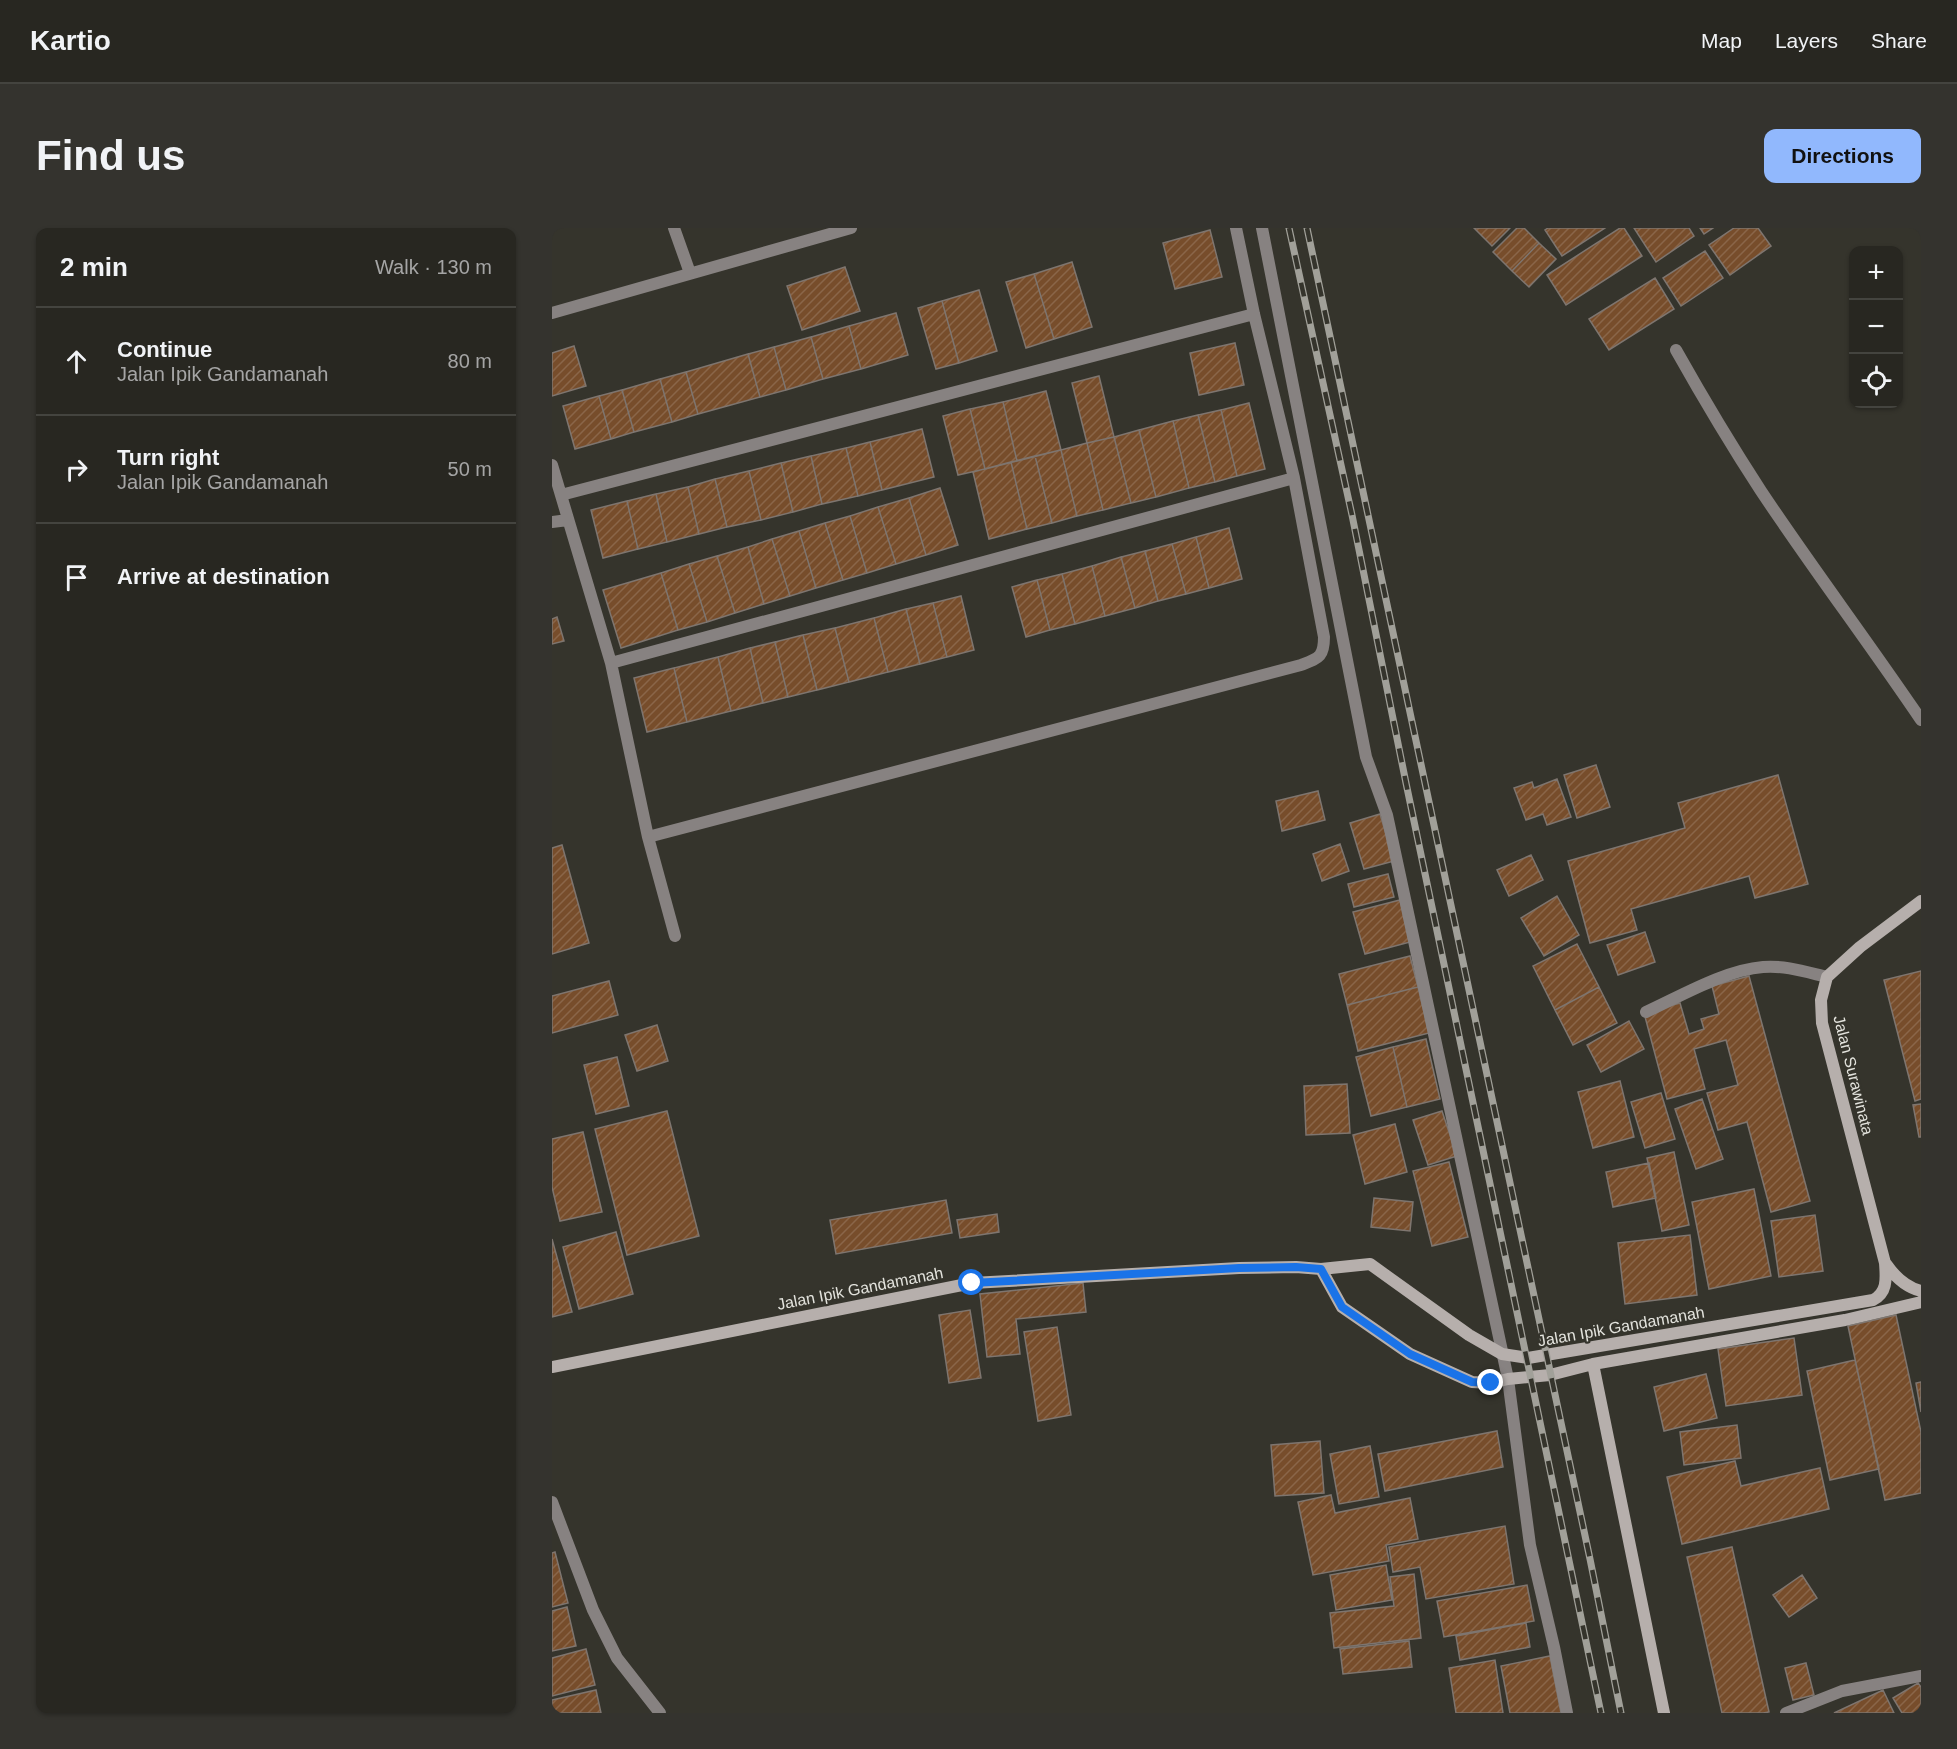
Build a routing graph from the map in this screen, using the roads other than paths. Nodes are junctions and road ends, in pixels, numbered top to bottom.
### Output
1 (674, 228) edge
2 (850, 228) edge
3 (1236, 228) edge
4 (1262, 228) edge
5 (690, 273) junction
6 (552, 313) edge
7 (1254, 314) junction
8 (1676, 350) dead end
9 (552, 465) edge
10 (1294, 478) junction
11 (554, 479) edge
12 (561, 495) junction
13 (568, 519) junction
14 (552, 522) edge
15 (611, 663) junction
16 (1921, 720) edge
17 (648, 837) junction
18 (1921, 901) edge
19 (675, 936) dead end
20 (1827, 977) junction
21 (1646, 1012) dead end
22 (1885, 1263) junction
23 (1321, 1269) junction
24 (1921, 1291) edge
25 (1921, 1302) edge
26 (1502, 1353) junction
27 (1593, 1365) junction
28 (552, 1367) edge
29 (1508, 1379) junction
30 (552, 1502) edge
31 (1921, 1676) edge
32 (660, 1713) edge
33 (1567, 1713) edge
34 (1664, 1713) edge
35 (1786, 1713) edge

1 - 5 street
2 - 5 street
3 - 7 street
4 - 26 street
5 - 6 street
7 - 10 street
7 - 12 street
8 - 16 street
9 - 11 street
10 - 15 street
10 - 17 street
11 - 12 street
12 - 13 street
13 - 14 street
13 - 15 street
15 - 17 street
17 - 19 street
18 - 20 main road
20 - 21 street
20 - 22 main road, Jalan Surawinata
22 - 24 main road
22 - 26 main road, Jalan Ipik Gandamanah
23 - 26 main road, Jalan Ipik Gandamanah
23 - 28 main road, Jalan Ipik Gandamanah
23 - 29 main road, Jalan Ipik Gandamanah
25 - 27 main road, Jalan Ipik Gandamanah
26 - 29 street
27 - 29 main road, Jalan Ipik Gandamanah
27 - 34 main road
29 - 33 street
30 - 32 street
31 - 35 street

